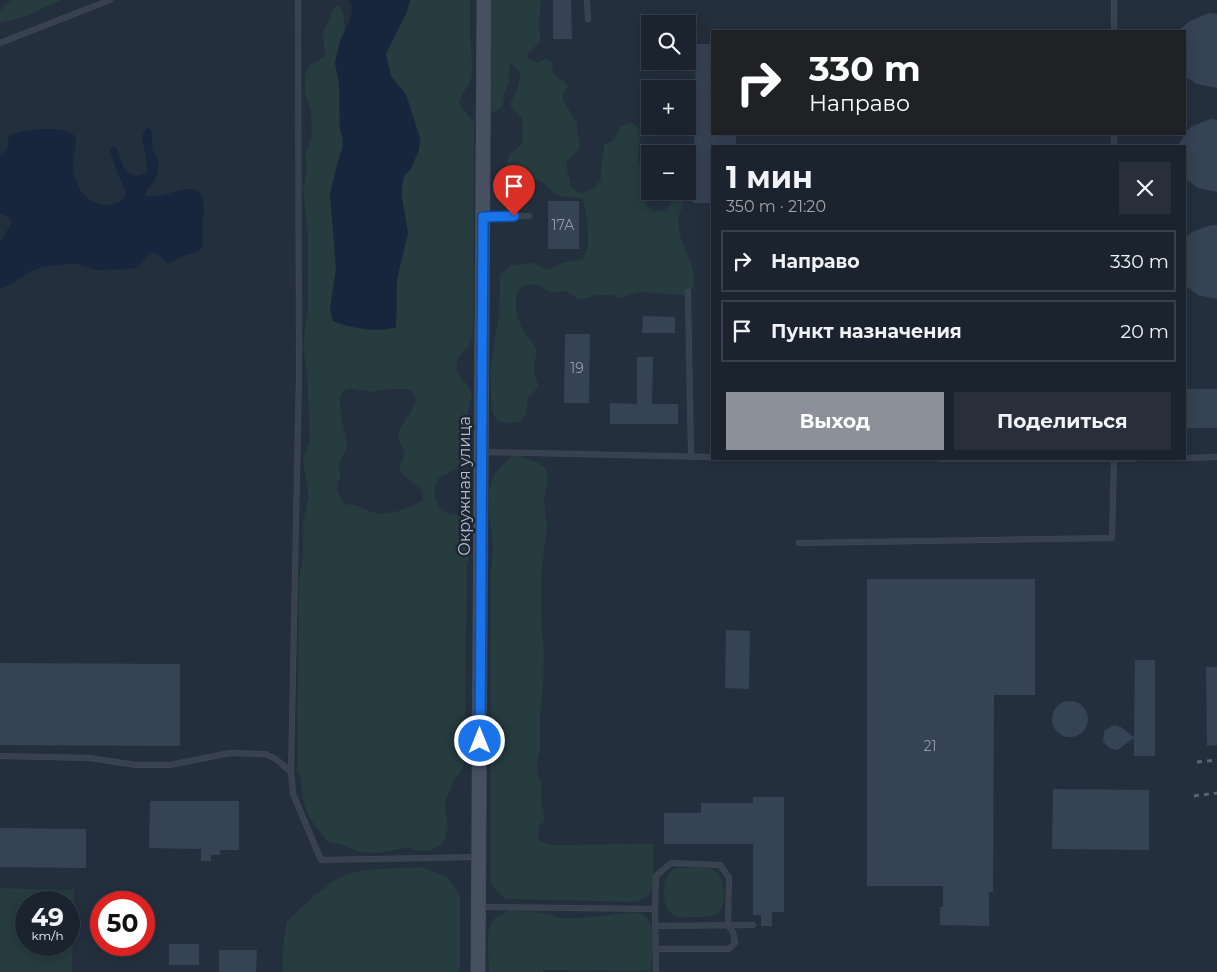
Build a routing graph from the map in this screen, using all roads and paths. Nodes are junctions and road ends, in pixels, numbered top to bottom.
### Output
1 (110, 0) edge
2 (298, 0) edge
3 (484, 0) edge
4 (587, 0) edge
5 (1114, 0) edge
6 (588, 19) dead end
7 (1114, 30) edge
8 (0, 43) edge
9 (529, 216) dead end
10 (483, 217) junction
11 (688, 292) dead end
12 (481, 452) junction
13 (690, 456) junction
14 (711, 457) edge
15 (1217, 457) edge
16 (1186, 458) edge
17 (1114, 460) edge
18 (799, 543) dead end
19 (0, 756) edge
20 (291, 772) junction
21 (479, 857) junction
22 (479, 907) junction
23 (655, 909) junction
24 (728, 925) junction
25 (753, 925) dead end
26 (655, 926) junction
27 (656, 948) junction
28 (478, 972) edge
29 (656, 972) edge

1 - 8 lane
2 - 20 lane
3 - 10 main road, Окружная улица
4 - 6 lane
5 - 7 lane
9 - 10 lane
10 - 12 main road, Окружная улица
11 - 13 lane
12 - 13 lane
12 - 21 main road, Окружная улица
13 - 14 lane
15 - 16 lane
17 - 18 lane
19 - 20 lane
20 - 21 lane
21 - 22 main road, Окружная улица
22 - 23 lane
22 - 28 main road, Окружная улица
23 - 24 lane
23 - 26 lane
24 - 25 lane
24 - 26 lane
24 - 27 lane
26 - 27 lane
27 - 29 lane

